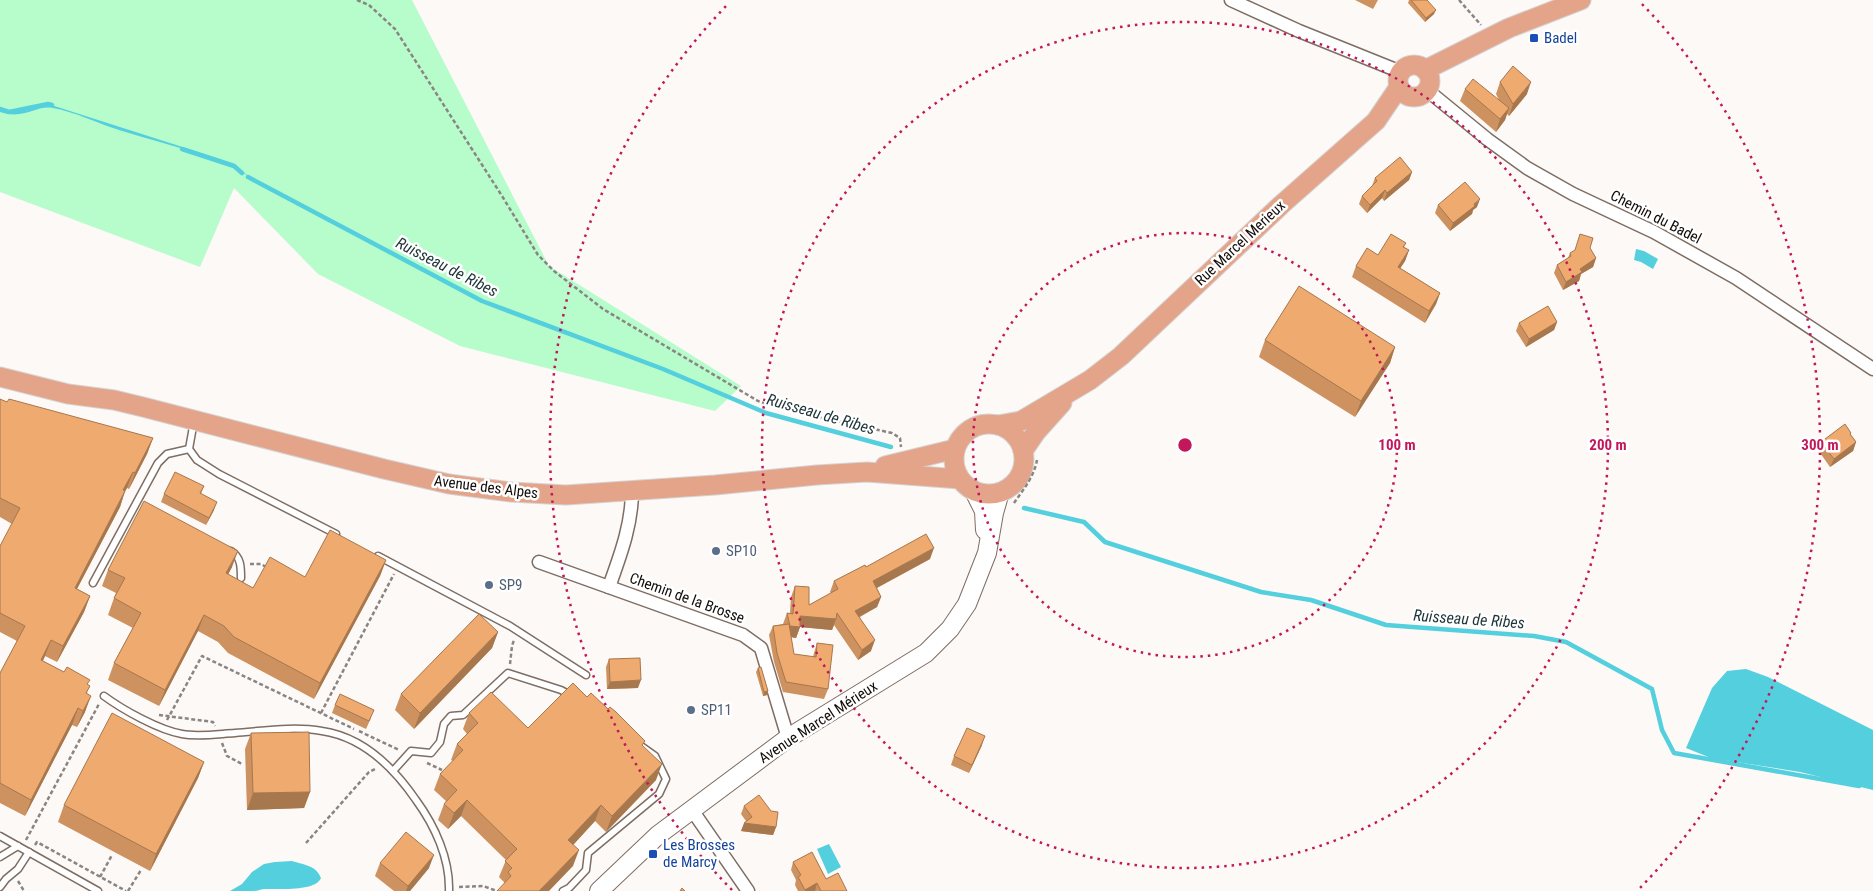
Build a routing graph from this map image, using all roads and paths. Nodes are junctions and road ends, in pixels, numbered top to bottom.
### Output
1 (357, 0) edge
2 (1231, 0) edge
3 (1459, 0) edge
4 (1581, 0) edge
5 (1491, 38) junction
6 (1425, 70) junction
7 (1400, 80) junction
8 (1427, 90) junction
9 (0, 363) edge
10 (1873, 369) edge
11 (0, 377) edge
12 (1073, 391) junction
13 (114, 400) junction
14 (194, 420) junction
15 (998, 425) junction
16 (892, 433) dead end
17 (189, 449) junction
18 (954, 449) junction
19 (1023, 450) junction
20 (867, 472) junction
21 (966, 485) junction
22 (632, 491) junction
23 (1000, 492) junction
24 (137, 501) junction
25 (146, 506) edge
26 (343, 537) edge
27 (226, 548) edge
28 (372, 553) edge
29 (987, 553) junction
30 (539, 562) dead end
31 (241, 564) junction
32 (398, 566) junction
33 (268, 568) edge
34 (241, 578) dead end
35 (93, 584) dead end
36 (609, 587) junction
37 (516, 637) dead end
38 (508, 673) junction
39 (586, 675) dead end
40 (104, 696) joint
41 (578, 699) edge
42 (321, 713) junction
43 (163, 728) junction
44 (788, 738) junction
45 (632, 739) edge
46 (408, 754) junction
47 (386, 764) junction
48 (442, 770) edge
49 (392, 771) junction
50 (692, 810) junction
51 (0, 836) edge
52 (306, 843) dead end
53 (20, 847) junction
54 (29, 852) junction
55 (112, 855) dead end
56 (0, 857) edge
57 (141, 870) dead end
58 (100, 876) dead end
59 (0, 887) edge
60 (449, 890) edge
61 (98, 891) edge
62 (128, 891) edge
63 (497, 891) edge
64 (562, 891) edge
65 (599, 891) edge
66 (748, 891) edge

1 - 16 path
2 - 7 street
3 - 5 path
4 - 5 main road
5 - 6 main road
6 - 7 main road
6 - 8 main road
7 - 8 main road
7 - 12 main road, Rue Marcel Merieux
8 - 10 street, Chemin du Badel
9 - 13 main road, Avenue des Alpes
11 - 13 main road, Avenue des Alpes
12 - 15 main road, Rue Marcel Merieux
12 - 19 main road, Rue Marcel Merieux
13 - 14 main road, Avenue des Alpes
14 - 17 lane
14 - 22 main road, Avenue des Alpes
15 - 18 main road
15 - 19 main road
17 - 24 lane
17 - 26 lane
18 - 20 main road, Avenue des Alpes
18 - 21 main road
19 - 23 main road
20 - 21 main road, Avenue des Alpes
20 - 22 main road, Avenue des Alpes
21 - 23 main road
21 - 29 main road, Avenue Marcel Mérieux
22 - 36 street
23 - 29 main road, Avenue Marcel Mérieux
24 - 25 lane
24 - 35 lane
27 - 31 lane
28 - 32 lane
29 - 44 main road, Avenue Marcel Mérieux
30 - 36 street, Chemin de la Brosse
31 - 33 path
31 - 34 lane
32 - 39 lane
32 - 42 path
36 - 44 street, Chemin de la Brosse
37 - 38 path
38 - 41 lane
38 - 46 lane
40 - 43 lane
40 - 53 path
42 - 43 path
42 - 46 path
43 - 47 lane
44 - 50 main road, Avenue Marcel Mérieux
45 - 64 lane
46 - 48 path
46 - 49 lane
47 - 49 lane
47 - 52 path
49 - 60 lane
50 - 65 main road, Avenue Marcel Mérieux
50 - 66 street
51 - 53 lane
53 - 54 lane
53 - 56 lane
54 - 59 lane
54 - 61 lane
55 - 58 path
57 - 62 path
60 - 63 path

